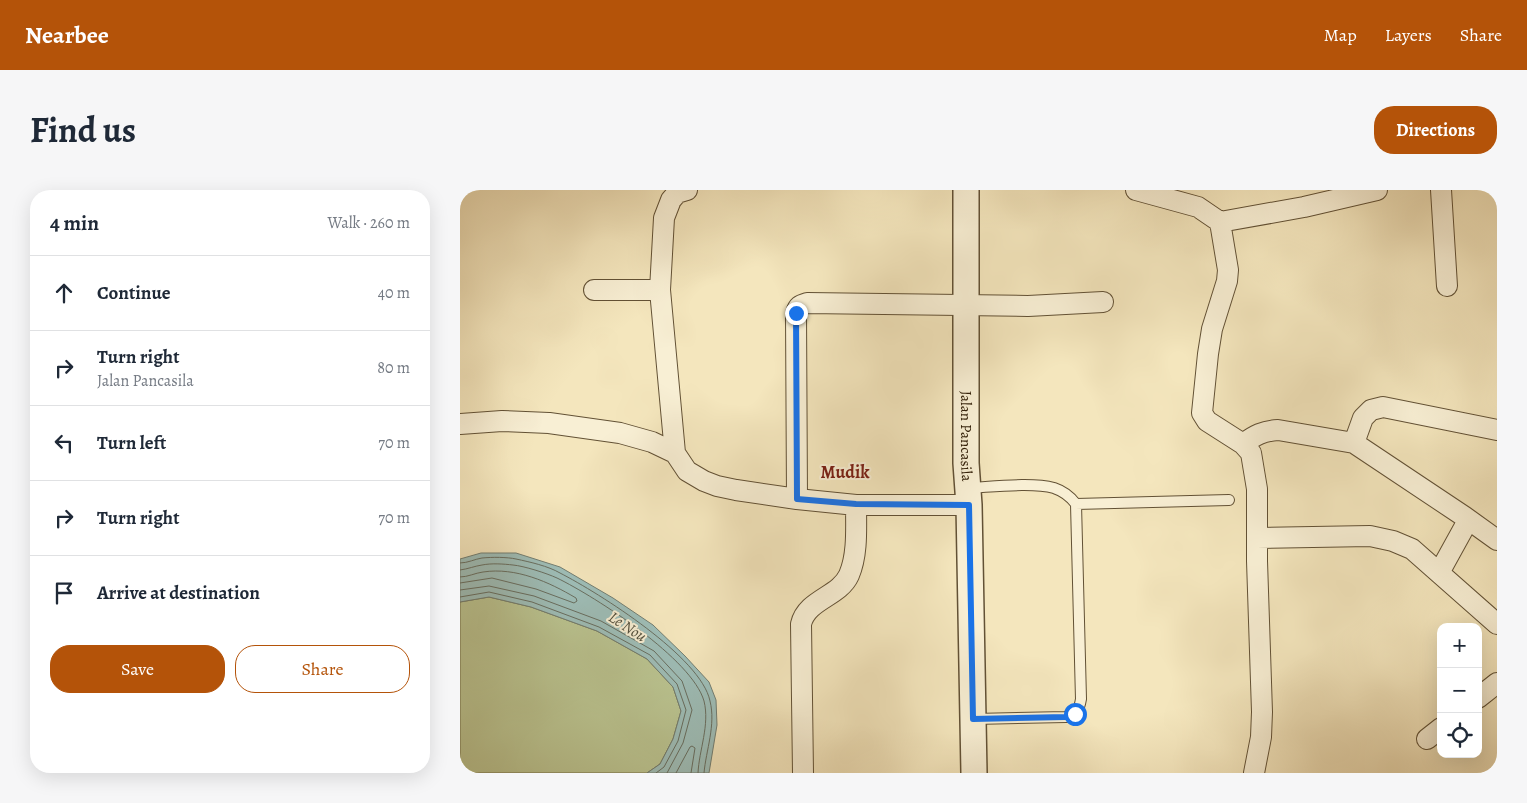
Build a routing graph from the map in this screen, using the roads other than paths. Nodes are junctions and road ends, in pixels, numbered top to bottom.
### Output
1 (686, 190) edge
2 (966, 190) edge
3 (1136, 190) edge
4 (1377, 190) edge
5 (1441, 190) edge
6 (1336, 195) edge
7 (1220, 222) junction
8 (1447, 286) dead end
9 (594, 290) dead end
10 (660, 290) junction
11 (1103, 302) dead end
12 (966, 305) junction
13 (460, 424) edge
14 (1497, 430) edge
15 (1354, 443) junction
16 (1243, 444) junction
17 (675, 452) junction
18 (968, 496) junction
19 (797, 499) junction
20 (1230, 500) dead end
21 (856, 504) junction
22 (1076, 504) junction
23 (1465, 517) junction
24 (1257, 538) junction
25 (1497, 540) edge
26 (1439, 573) junction
27 (1497, 624) edge
28 (1497, 683) edge
29 (1482, 695) edge
30 (973, 719) junction
31 (803, 773) edge
32 (974, 773) edge
33 (1254, 773) edge

1 - 10 street
2 - 12 street, Jalan Pancasila
3 - 7 street
4 - 6 street
5 - 8 street
6 - 7 street
7 - 16 street
9 - 10 street
10 - 17 street
11 - 12 street
12 - 18 street, Jalan Pancasila
12 - 19 street
13 - 17 street
14 - 15 street
15 - 16 street
15 - 23 street
16 - 24 street
17 - 19 street
18 - 21 street
18 - 22 lane
18 - 30 street, Jalan Pancasila
19 - 21 street
20 - 22 lane
21 - 31 street
22 - 30 lane
23 - 25 street
23 - 26 street
24 - 26 street
24 - 33 street
26 - 27 street
28 - 29 street
30 - 32 street, Jalan Pancasila

